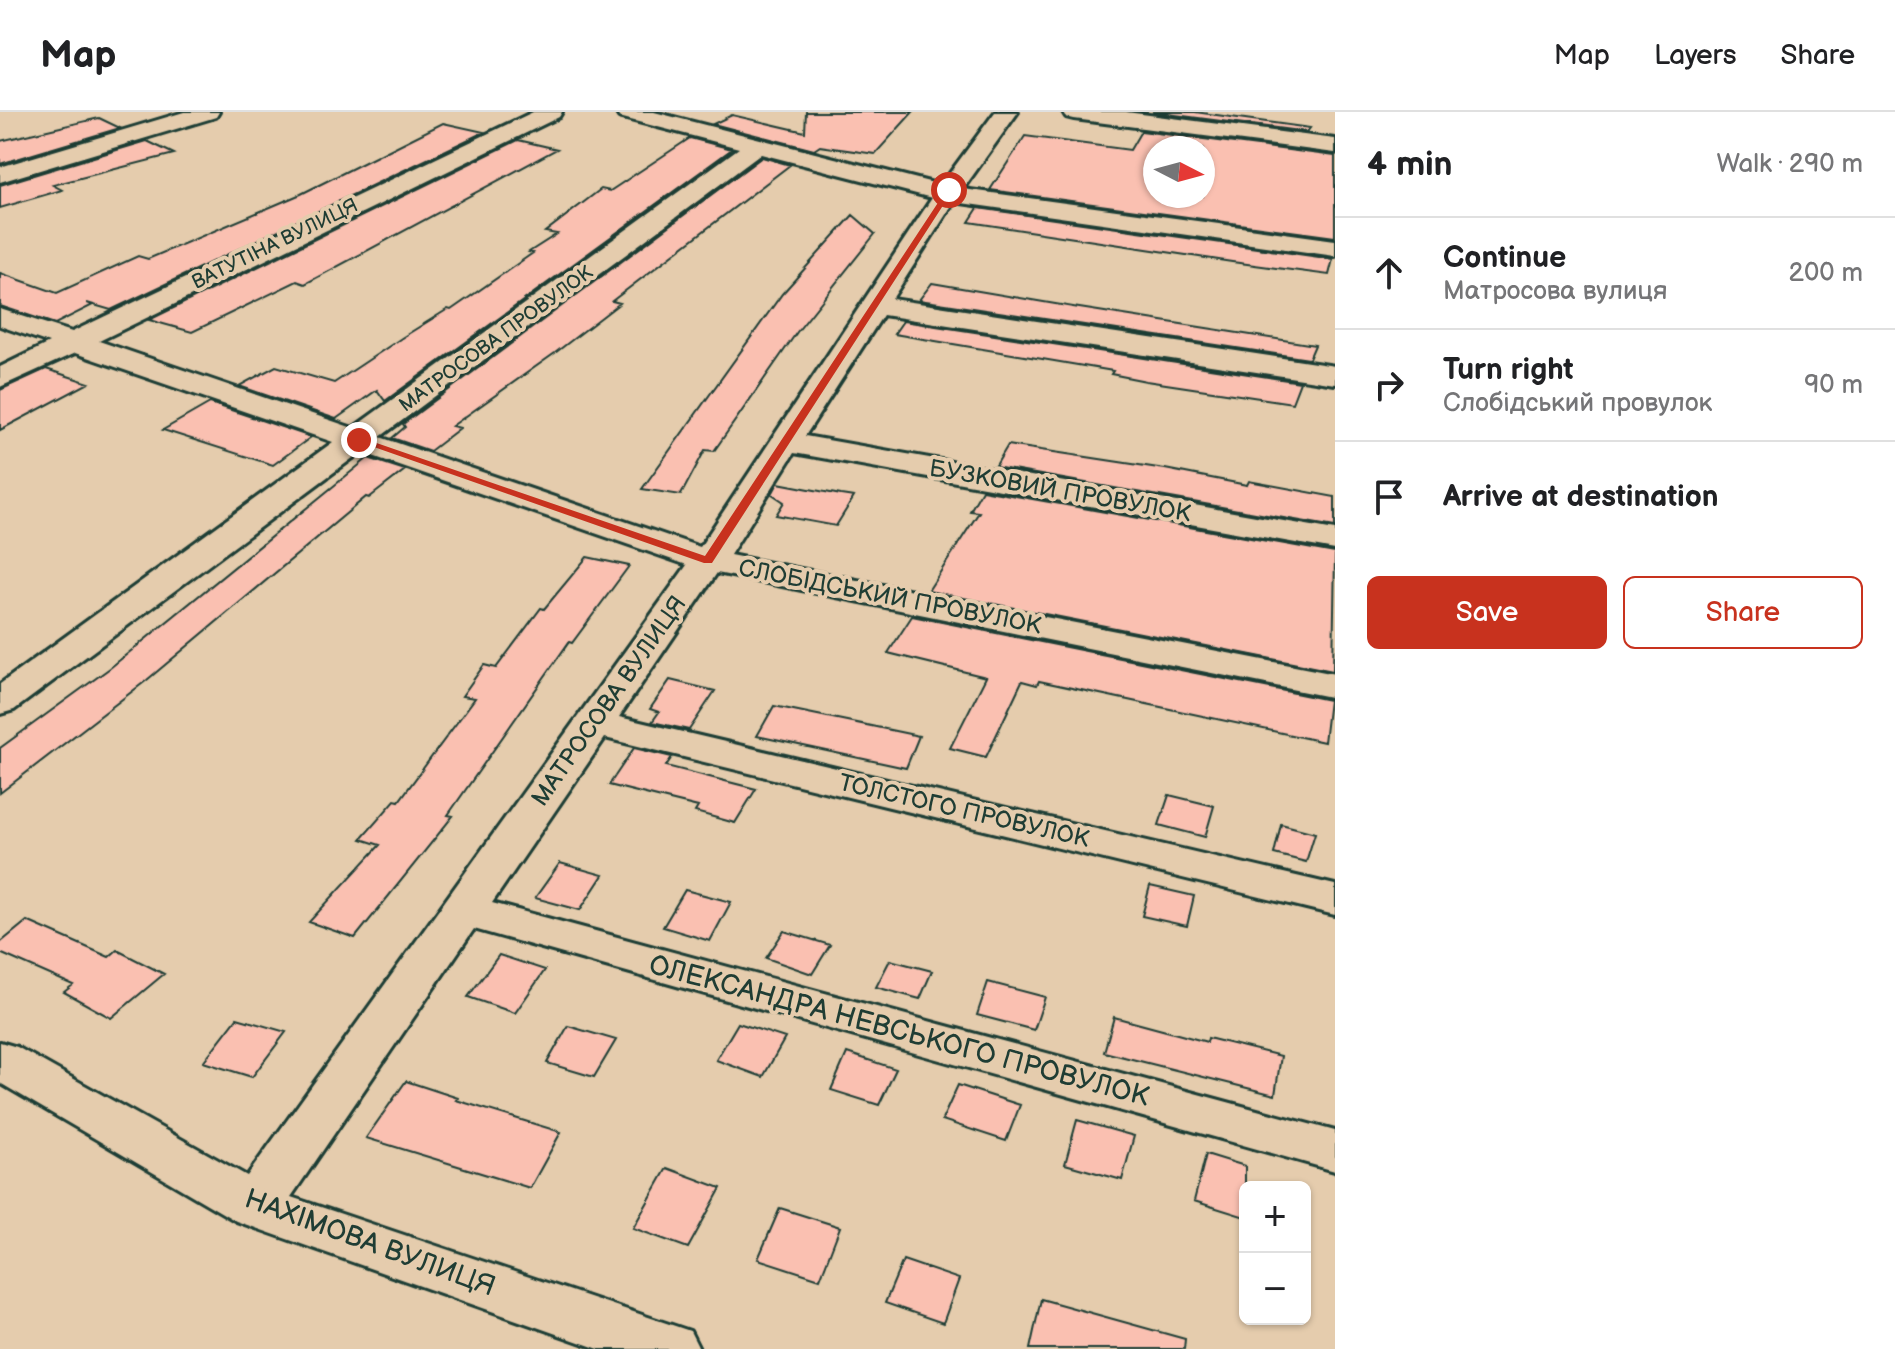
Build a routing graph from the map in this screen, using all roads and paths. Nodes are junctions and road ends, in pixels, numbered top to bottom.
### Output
1 (208, 112) edge
2 (551, 112) edge
3 (627, 112) edge
4 (716, 112) edge
5 (1007, 112) edge
6 (1074, 112) edge
7 (688, 127) junction
8 (758, 145) junction
9 (1335, 146) edge
10 (0, 175) edge
11 (947, 194) junction
12 (1335, 248) edge
13 (874, 305) junction
14 (0, 317) edge
15 (69, 344) junction
16 (1335, 375) edge
17 (0, 378) edge
18 (359, 440) junction
19 (785, 442) junction
20 (1335, 540) edge
21 (708, 561) junction
22 (1335, 686) edge
23 (0, 702) edge
24 (594, 723) junction
25 (1335, 900) edge
26 (462, 910) junction
27 (0, 1060) edge
28 (1335, 1151) edge
29 (255, 1206) junction
30 (670, 1349) edge

1 - 10 street
2 - 15 street, ВАТУТІНА ВУЛИЦЯ
3 - 7 street
4 - 7 street
5 - 11 street, МАТРОСОВА ВУЛИЦЯ
6 - 9 street
7 - 8 street
8 - 11 street
8 - 18 street, МАТРОСОВА ПРОВУЛОК
11 - 12 street
11 - 13 street, МАТРОСОВА ВУЛИЦЯ
13 - 16 street
13 - 19 street, МАТРОСОВА ВУЛИЦЯ
14 - 15 street, СЛОБІДСЬКИЙ ПРОВУЛОК
15 - 17 street, ВАТУТІНА ВУЛИЦЯ
15 - 18 street, СЛОБІДСЬКИЙ ПРОВУЛОК
18 - 21 street, СЛОБІДСЬКИЙ ПРОВУЛОК
18 - 23 street, МАТРОСОВА ПРОВУЛОК
19 - 20 street, БУЗКОВИЙ ПРОВУЛОК
19 - 21 street, МАТРОСОВА ВУЛИЦЯ
21 - 22 street, СЛОБІДСЬКИЙ ПРОВУЛОК
21 - 24 street, МАТРОСОВА ВУЛИЦЯ
24 - 25 street, ТОЛСТОГО ПРОВУЛОК
24 - 26 street, МАТРОСОВА ВУЛИЦЯ
26 - 28 street, ОЛЕКСАНДРА НЕВСЬКОГО ПРОВУЛОК
26 - 29 street, МАТРОСОВА ВУЛИЦЯ
27 - 29 street, НАХІМОВА ВУЛИЦЯ
29 - 30 street, НАХІМОВА ВУЛИЦЯ

